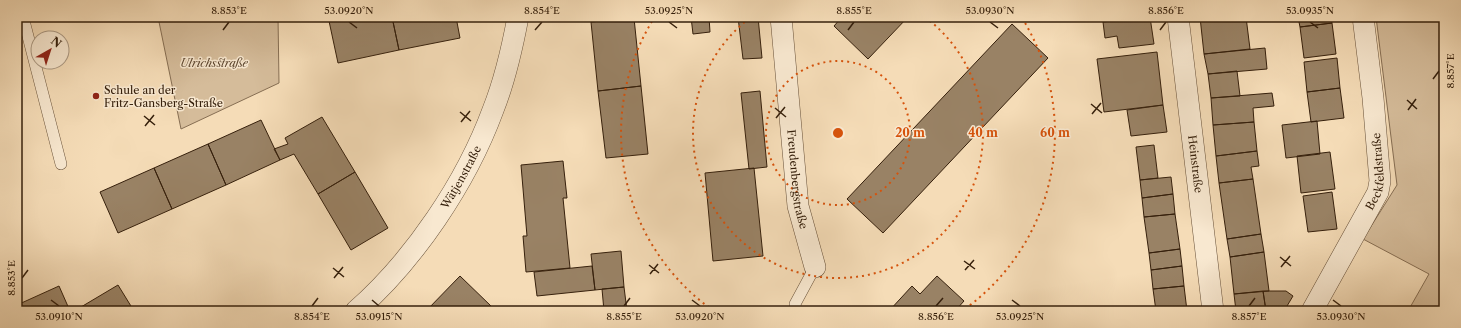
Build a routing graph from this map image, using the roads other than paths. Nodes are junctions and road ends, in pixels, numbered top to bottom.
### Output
1 (23, 17) edge
2 (518, 17) edge
3 (781, 17) edge
4 (1178, 17) edge
5 (1363, 17) edge
6 (61, 164) dead end
7 (815, 267) joint
8 (356, 311) edge
9 (796, 311) edge
10 (1213, 311) edge
11 (1312, 311) edge

1 - 6 lane
2 - 8 street, Wätjenstraße
3 - 7 street, Freudenbergstraße
4 - 10 street, Heinstraße
5 - 11 street, Beckfeldstraße
7 - 9 lane, Freudenbergstraße

